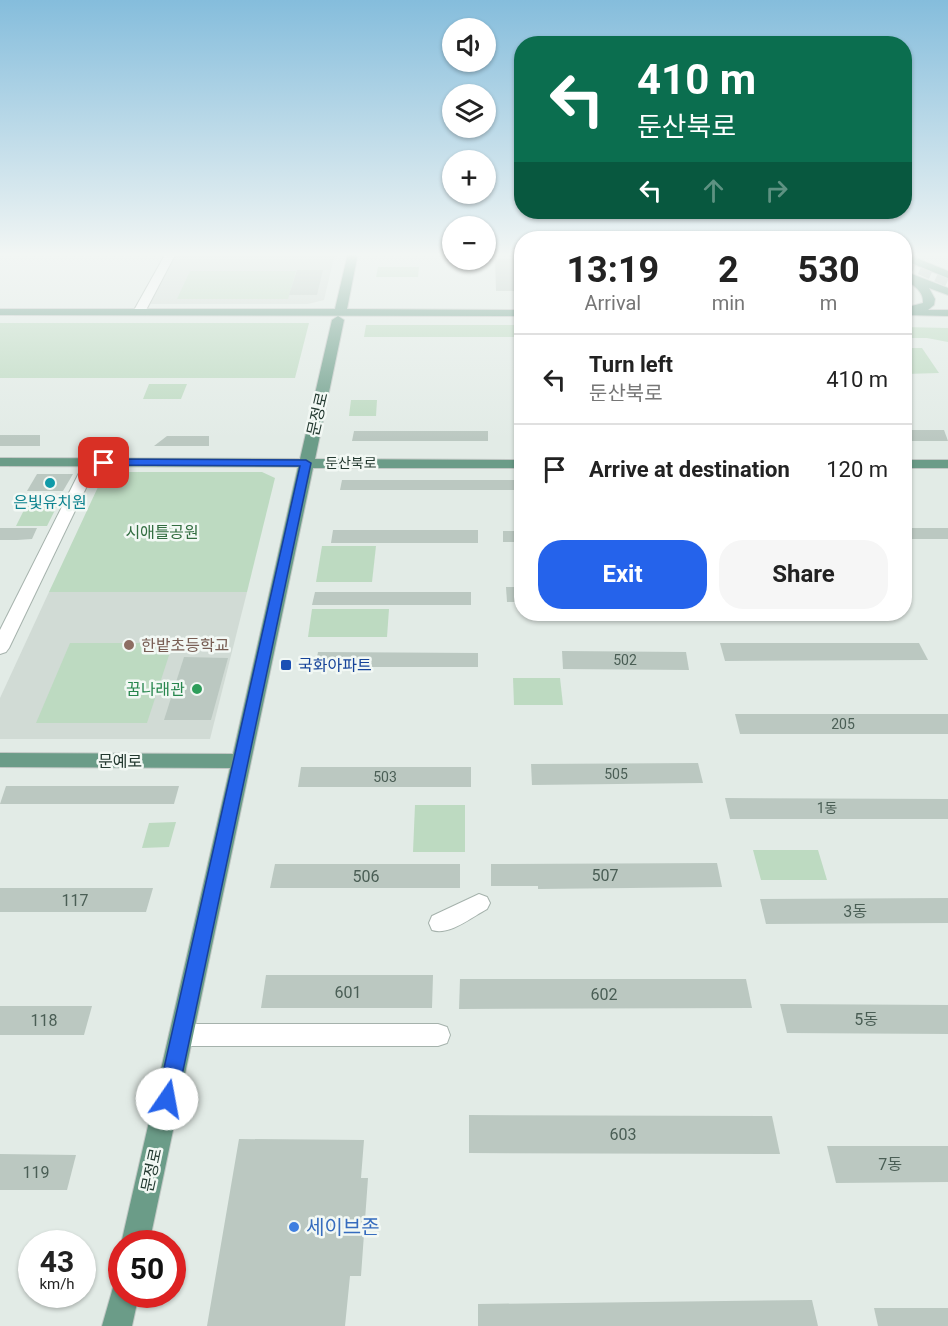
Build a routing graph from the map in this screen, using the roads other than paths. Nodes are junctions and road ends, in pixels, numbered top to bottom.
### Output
1 (283, 315) edge
2 (407, 315) edge
3 (339, 316) junction
4 (0, 319) edge
5 (514, 320) edge
6 (912, 320) edge
7 (948, 321) edge
8 (0, 462) edge
9 (91, 463) junction
10 (306, 463) junction
11 (514, 464) edge
12 (912, 464) edge
13 (948, 464) edge
14 (0, 648) edge
15 (0, 760) edge
16 (241, 761) junction
17 (479, 903) dead end
18 (440, 923) dead end
19 (181, 1035) junction
20 (438, 1035) dead end
21 (138, 1230) edge
22 (121, 1308) edge
23 (117, 1326) edge

1 - 3 main road
2 - 3 main road
3 - 4 main road
3 - 5 main road
3 - 10 main road, 문정로
6 - 7 main road
8 - 9 main road, 둔산북로
9 - 10 main road, 둔산북로
9 - 14 street
10 - 11 main road, 둔산북로
10 - 16 main road, 문정로
12 - 13 main road
15 - 16 main road, 문예로
16 - 19 main road, 문정로
17 - 18 street
19 - 20 street
19 - 21 main road, 문정로
22 - 23 main road

